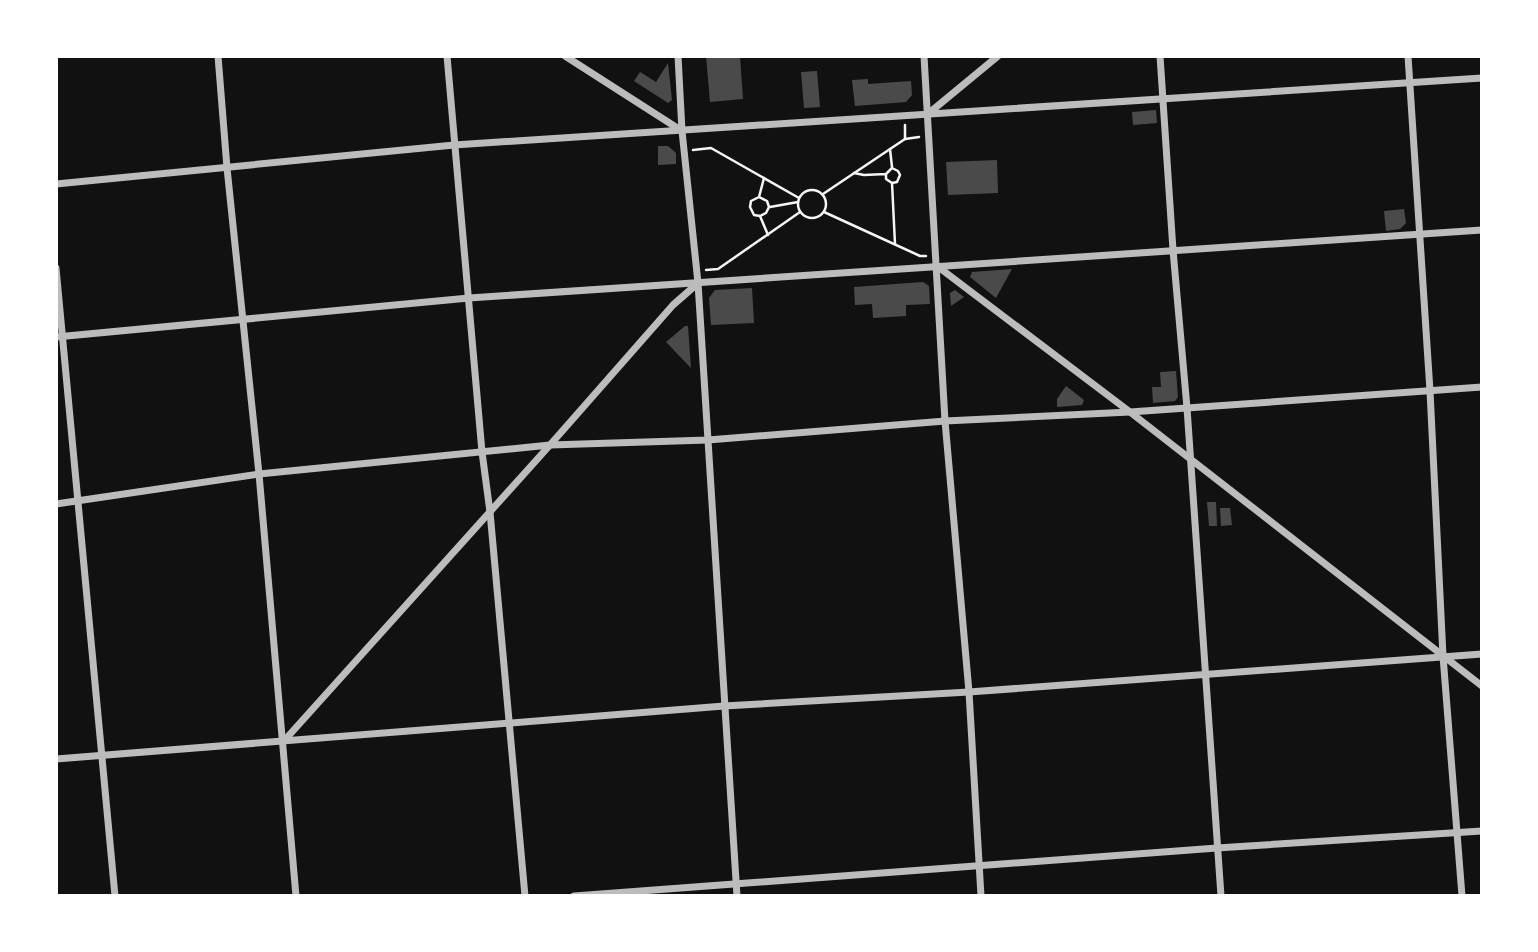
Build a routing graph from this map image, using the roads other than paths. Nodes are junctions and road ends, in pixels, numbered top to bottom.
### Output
1 (218, 56) edge
2 (447, 56) edge
3 (565, 56) edge
4 (678, 56) edge
5 (923, 56) edge
6 (998, 56) edge
7 (1160, 56) edge
8 (1408, 56) edge
9 (1482, 78) edge
10 (1410, 84) junction
11 (1164, 101) junction
12 (928, 113) junction
13 (682, 131) junction
14 (454, 145) junction
15 (227, 168) junction
16 (56, 184) edge
17 (1482, 230) edge
18 (1419, 234) junction
19 (1173, 250) junction
20 (936, 266) junction
21 (56, 268) edge
22 (698, 284) junction
23 (469, 298) junction
24 (243, 319) junction
25 (59, 337) edge
26 (1482, 387) edge
27 (1430, 391) junction
28 (1187, 408) junction
29 (1130, 412) junction
30 (945, 421) junction
31 (708, 440) junction
32 (550, 445) junction
33 (482, 452) junction
34 (1191, 458) junction
35 (259, 474) junction
36 (78, 502) junction
37 (56, 504) edge
38 (490, 512) junction
39 (1482, 654) edge
40 (1443, 656) junction
41 (1204, 676) junction
42 (1482, 686) edge
43 (969, 692) junction
44 (724, 706) junction
45 (509, 724) junction
46 (283, 742) junction
47 (102, 755) junction
48 (56, 759) edge
49 (1482, 831) edge
50 (1457, 833) junction
51 (1217, 848) junction
52 (980, 866) junction
53 (736, 883) junction
54 (115, 896) edge
55 (296, 896) edge
56 (525, 896) edge
57 (574, 896) edge
58 (737, 896) edge
59 (981, 896) edge
60 (1221, 896) edge
61 (1462, 896) edge

1 - 15 street
2 - 14 street
3 - 13 street
4 - 13 street
5 - 12 street
6 - 12 street
7 - 11 street
8 - 10 street
9 - 10 street
10 - 11 street
10 - 18 street
11 - 12 street
11 - 19 street
12 - 13 street
12 - 20 street
13 - 14 street
13 - 22 street
14 - 15 street
14 - 23 street
15 - 16 street
15 - 24 street
17 - 18 street
18 - 19 street
18 - 27 street
19 - 20 street
19 - 28 street
20 - 22 street
20 - 29 street
20 - 30 street
21 - 25 street
22 - 23 street
22 - 31 street
22 - 32 street
23 - 24 street
23 - 33 street
24 - 25 street
24 - 35 street
25 - 36 street
26 - 27 street
27 - 28 street
27 - 40 street
28 - 29 street
28 - 34 street
29 - 30 street
29 - 34 street
30 - 31 street
30 - 43 street
31 - 32 street
31 - 44 street
32 - 33 street
32 - 38 street
33 - 35 street
33 - 38 street
34 - 40 street
34 - 41 street
35 - 36 street
35 - 46 street
36 - 37 street
36 - 47 street
38 - 45 street
38 - 46 street
39 - 40 street
40 - 41 street
40 - 42 street
40 - 50 street
41 - 43 street
41 - 51 street
43 - 44 street
43 - 52 street
44 - 45 street
44 - 53 street
45 - 46 street
45 - 56 street
46 - 47 street
46 - 55 street
47 - 48 street
47 - 54 street
49 - 50 street
50 - 51 street
50 - 61 street
51 - 52 street
51 - 60 street
52 - 53 street
52 - 59 street
53 - 57 street
53 - 58 street

